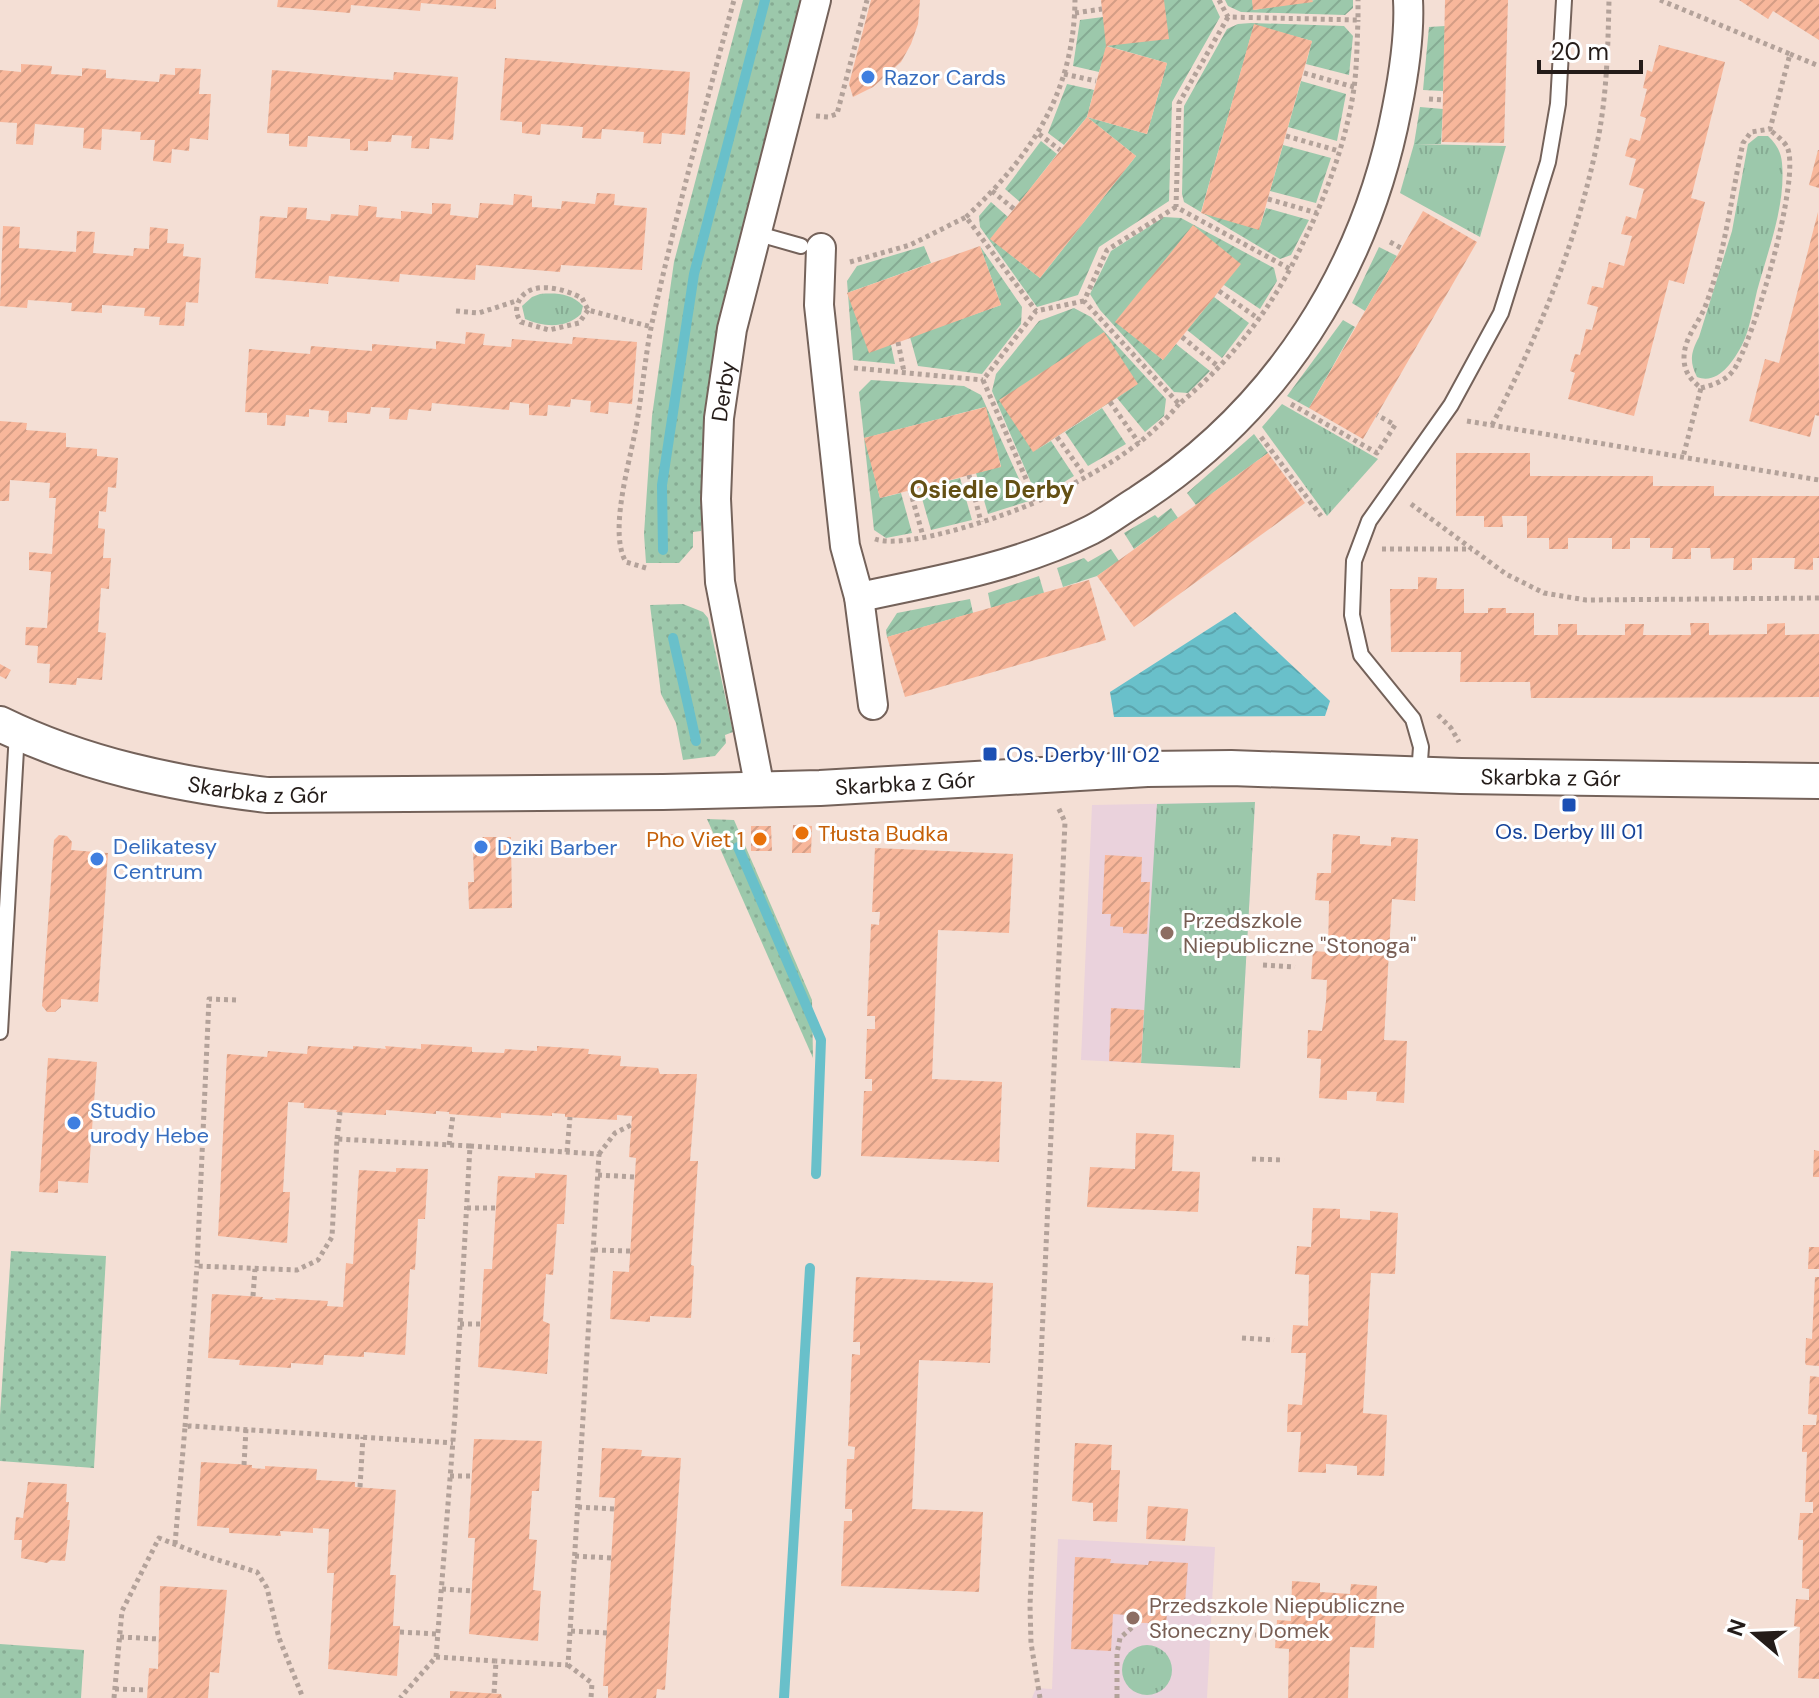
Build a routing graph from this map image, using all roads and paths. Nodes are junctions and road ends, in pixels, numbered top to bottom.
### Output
1 (734, 0) edge
2 (816, 0) edge
3 (867, 0) edge
4 (1075, 0) edge
5 (1219, 0) edge
6 (1358, 0) edge
7 (1408, 0) edge
8 (1564, 0) edge
9 (1609, 0) edge
10 (1660, 0) edge
11 (1102, 9) dead end
12 (1075, 13) junction
13 (1228, 17) junction
14 (1358, 20) junction
15 (1790, 54) junction
16 (1819, 66) edge
17 (1304, 73) dead end
18 (1064, 74) junction
19 (1096, 81) dead end
20 (1354, 87) junction
21 (811, 115) dead end
22 (1770, 129) junction
23 (1039, 133) junction
24 (1286, 136) dead end
25 (1060, 150) dead end
26 (1339, 151) junction
27 (992, 191) junction
28 (1268, 199) dead end
29 (1176, 207) junction
30 (1014, 209) dead end
31 (1317, 213) junction
32 (966, 217) junction
33 (755, 233) junction
34 (811, 247) joint
35 (847, 267) dead end
36 (1290, 269) junction
37 (1219, 291) dead end
38 (520, 300) junction
39 (1084, 301) junction
40 (588, 310) junction
41 (456, 311) dead end
42 (1036, 311) junction
43 (1259, 319) junction
44 (652, 327) junction
45 (1182, 337) dead end
46 (898, 342) dead end
47 (1219, 367) junction
48 (851, 368) dead end
49 (904, 373) junction
50 (983, 380) junction
51 (1701, 388) junction
52 (1279, 397) dead end
53 (1110, 402) dead end
54 (1179, 404) junction
55 (1377, 415) dead end
56 (1465, 420) dead end
57 (1492, 425) junction
58 (1254, 427) dead end
59 (1057, 437) dead end
60 (1139, 443) junction
61 (1683, 457) junction
62 (969, 475) dead end
63 (1085, 476) junction
64 (1819, 480) edge
65 (1391, 489) junction
66 (910, 490) dead end
67 (1036, 502) junction
68 (1321, 516) dead end
69 (981, 522) junction
70 (870, 534) dead end
71 (923, 536) junction
72 (1373, 549) dead end
73 (1472, 549) junction
74 (646, 568) dead end
75 (859, 597) junction
76 (1819, 598) edge
77 (873, 705) dead end
78 (8, 728) edge
79 (1419, 775) junction
80 (1819, 781) edge
81 (760, 789) junction
82 (1055, 804) dead end
83 (1263, 965) dead end
84 (1295, 967) dead end
85 (236, 1000) dead end
86 (0, 1032) edge
87 (340, 1112) dead end
88 (453, 1115) dead end
89 (570, 1117) dead end
90 (631, 1125) dead end
91 (337, 1139) junction
92 (449, 1145) junction
93 (470, 1146) junction
94 (567, 1152) junction
95 (599, 1154) junction
96 (1252, 1159) dead end
97 (1284, 1160) dead end
98 (598, 1175) junction
99 (635, 1177) dead end
100 (467, 1208) junction
101 (496, 1208) dead end
102 (594, 1250) junction
103 (630, 1251) dead end
104 (197, 1266) junction
105 (255, 1269) junction
106 (253, 1296) dead end
107 (460, 1324) junction
108 (481, 1324) dead end
109 (1242, 1338) dead end
110 (1274, 1340) dead end
111 (185, 1427) junction
112 (246, 1429) junction
113 (363, 1437) junction
114 (453, 1443) junction
115 (244, 1465) dead end
116 (450, 1476) junction
117 (472, 1476) dead end
118 (360, 1487) dead end
119 (578, 1507) junction
120 (615, 1509) dead end
121 (175, 1544) junction
122 (575, 1556) junction
123 (611, 1558) dead end
124 (442, 1589) junction
125 (472, 1591) dead end
126 (1136, 1624) dead end
127 (571, 1631) junction
128 (400, 1632) dead end
129 (607, 1633) dead end
130 (438, 1634) junction
131 (1231, 1634) dead end
132 (1256, 1635) dead end
133 (120, 1637) junction
134 (159, 1639) dead end
135 (436, 1657) junction
136 (496, 1661) junction
137 (568, 1665) junction
138 (115, 1689) junction
139 (147, 1690) dead end
140 (494, 1694) dead end
141 (407, 1695) edge
142 (114, 1698) edge
143 (303, 1698) edge
144 (400, 1698) edge
145 (591, 1698) edge
146 (1040, 1698) edge
147 (1117, 1698) edge

1 - 44 path
2 - 33 street, Derby
3 - 21 path
4 - 12 path
5 - 13 path
6 - 14 path
7 - 75 street
8 - 65 lane
9 - 57 path
10 - 15 path
11 - 12 path
12 - 18 path
13 - 14 path
13 - 29 path
14 - 20 path
15 - 16 path
15 - 22 path
17 - 20 path
18 - 19 path
18 - 23 path
20 - 26 path
22 - 51 path
22 - 51 path
23 - 25 path
23 - 27 path
24 - 26 path
26 - 31 path
27 - 30 path
27 - 32 path
28 - 31 path
29 - 36 path
29 - 39 path
31 - 36 path
32 - 35 path
32 - 42 path
33 - 34 lane
33 - 81 street, Derby
34 - 75 street
36 - 43 path
37 - 43 path
38 - 40 path
38 - 40 path
38 - 41 path
39 - 42 path
39 - 54 path
40 - 44 path
42 - 50 path
43 - 47 path
44 - 74 path
45 - 47 path
46 - 49 path
47 - 54 path
48 - 49 path
49 - 50 path
50 - 67 path
51 - 61 path
52 - 55 path
53 - 60 path
54 - 60 path
56 - 57 path
57 - 61 path
58 - 68 path
59 - 63 path
60 - 63 path
61 - 64 path
62 - 69 path
63 - 67 path
65 - 73 path
65 - 79 lane
66 - 71 path
67 - 69 path
69 - 71 path
70 - 71 path
72 - 73 path
73 - 76 path
75 - 77 street
78 - 81 street, Skarbka z Gór
78 - 86 lane
79 - 80 street, Skarbka z Gór
79 - 81 street, Skarbka z Gór
82 - 146 path
83 - 84 path
85 - 104 path
87 - 91 path
88 - 92 path
89 - 94 path
90 - 95 path
91 - 92 path
91 - 105 path
92 - 93 path
93 - 94 path
93 - 100 path
94 - 95 path
95 - 98 path
96 - 97 path
98 - 99 path
98 - 102 path
100 - 101 path
100 - 107 path
102 - 103 path
102 - 119 path
104 - 105 path
104 - 111 path
105 - 106 path
107 - 108 path
107 - 114 path
109 - 110 path
111 - 112 path
111 - 121 path
112 - 113 path
112 - 115 path
113 - 114 path
113 - 118 path
114 - 116 path
116 - 117 path
116 - 124 path
119 - 120 path
119 - 122 path
121 - 133 path
121 - 143 path
122 - 123 path
122 - 127 path
124 - 125 path
124 - 130 path
126 - 147 path
127 - 129 path
127 - 137 path
128 - 130 path
130 - 135 path
131 - 132 path
133 - 134 path
133 - 138 path
135 - 136 path
135 - 141 path
136 - 137 path
136 - 140 path
137 - 145 path
138 - 139 path
138 - 142 path
141 - 144 path

